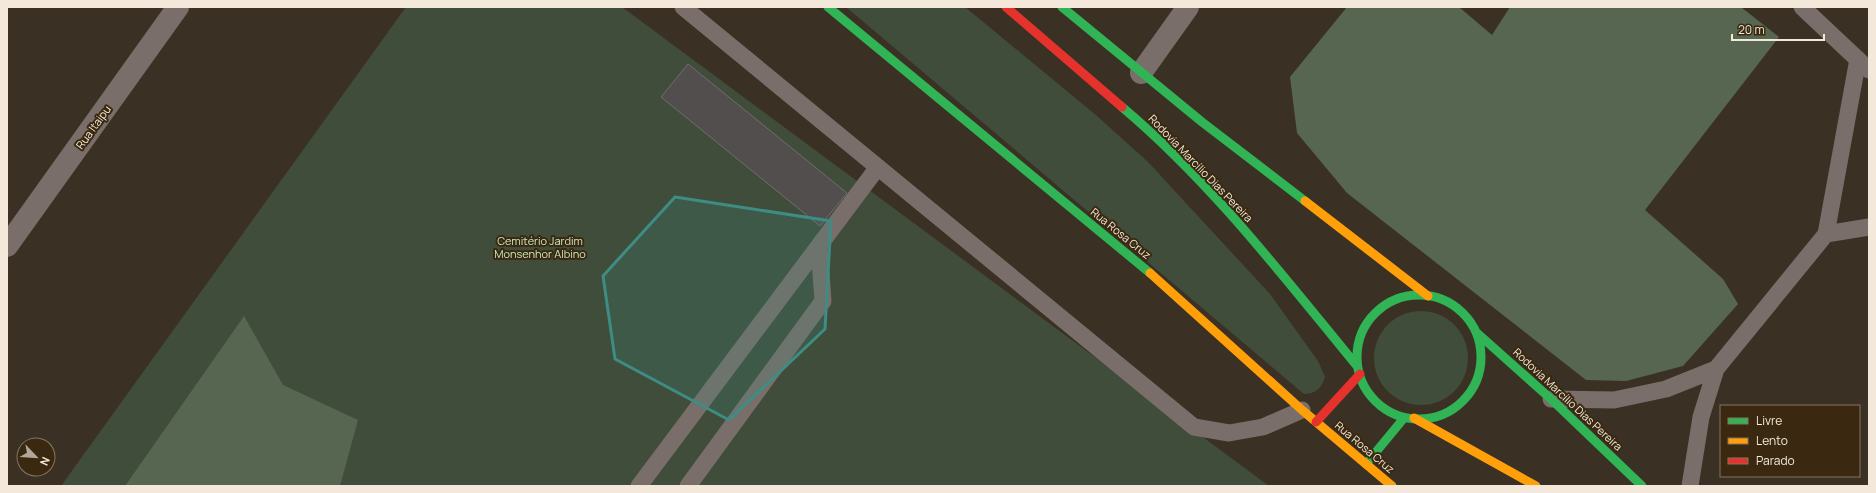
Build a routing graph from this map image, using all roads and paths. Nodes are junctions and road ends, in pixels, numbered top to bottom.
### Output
1 (178, 7) edge
2 (683, 7) edge
3 (828, 7) edge
4 (1006, 7) edge
5 (1062, 7) edge
6 (1188, 7) edge
7 (1802, 7) edge
8 (1863, 64) edge
9 (1141, 73) junction
10 (878, 167) junction
11 (1869, 227) edge
12 (1826, 234) junction
13 (7, 246) edge
14 (819, 246) junction
15 (1428, 296) junction
16 (1476, 332) junction
17 (1716, 369) junction
18 (1359, 370) junction
19 (1551, 399) junction
20 (1302, 410) junction
21 (1404, 418) junction
22 (1414, 418) junction
23 (1316, 422) junction
24 (1366, 464) junction
25 (639, 486) edge
26 (688, 486) edge
27 (1392, 486) edge
28 (1536, 486) edge
29 (1642, 486) edge
30 (1690, 486) edge

1 - 13 street, Rua Itaipu
2 - 10 lane
3 - 20 main road, Rua Rosa Cruz
4 - 18 main road, Rodovia Marcílio Dias Pereira
5 - 9 main road
6 - 9 street
7 - 8 lane
8 - 12 lane
9 - 15 main road
10 - 14 lane
10 - 20 lane
11 - 12 lane
12 - 17 lane
14 - 25 lane
14 - 26 lane
15 - 16 main road
15 - 18 main road
16 - 19 main road, Rodovia Marcílio Dias Pereira
16 - 22 main road
17 - 19 lane
17 - 30 lane
18 - 21 main road
18 - 23 main road
19 - 29 main road, Rodovia Marcílio Dias Pereira
20 - 23 main road, Rua Rosa Cruz
21 - 22 main road
21 - 24 main road
22 - 28 main road
23 - 24 main road, Rua Rosa Cruz
24 - 27 main road, Rua Rosa Cruz

